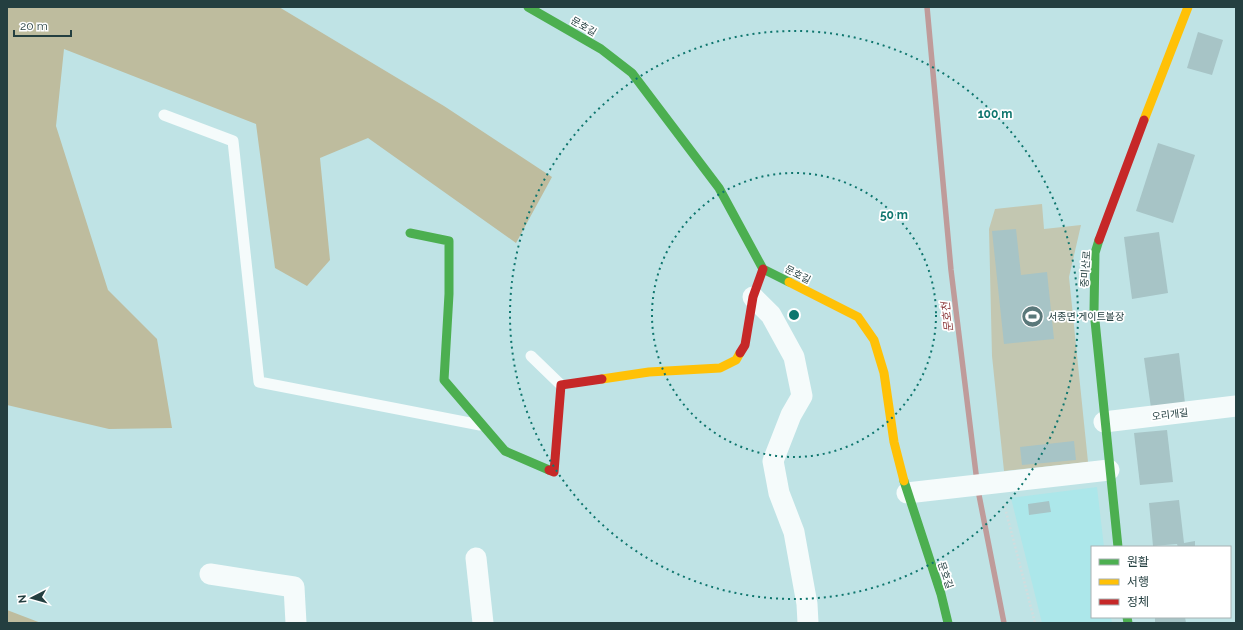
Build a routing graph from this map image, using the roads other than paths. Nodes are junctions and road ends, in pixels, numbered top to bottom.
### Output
1 (528, 7) edge
2 (1188, 7) edge
3 (164, 115) dead end
4 (410, 233) dead end
5 (763, 269) junction
6 (753, 297) junction
7 (531, 356) dead end
8 (561, 385) junction
9 (1236, 406) edge
10 (1104, 422) junction
11 (481, 425) junction
12 (1109, 470) junction
13 (907, 494) junction
14 (1118, 546) edge
15 (476, 558) dead end
16 (210, 574) dead end
17 (296, 623) edge
18 (483, 623) edge
19 (808, 623) edge
20 (948, 623) edge

1 - 5 street, 문호길
2 - 10 street, 중미산로
3 - 11 lane
4 - 11 street
5 - 6 street
5 - 13 street, 문호길
6 - 8 street
6 - 19 street
7 - 8 lane
8 - 11 street
9 - 10 street, 오리개길
10 - 12 street, 중미산로
12 - 13 street
12 - 14 street, 중미산로
13 - 20 street, 문호길
15 - 18 street
16 - 17 street

